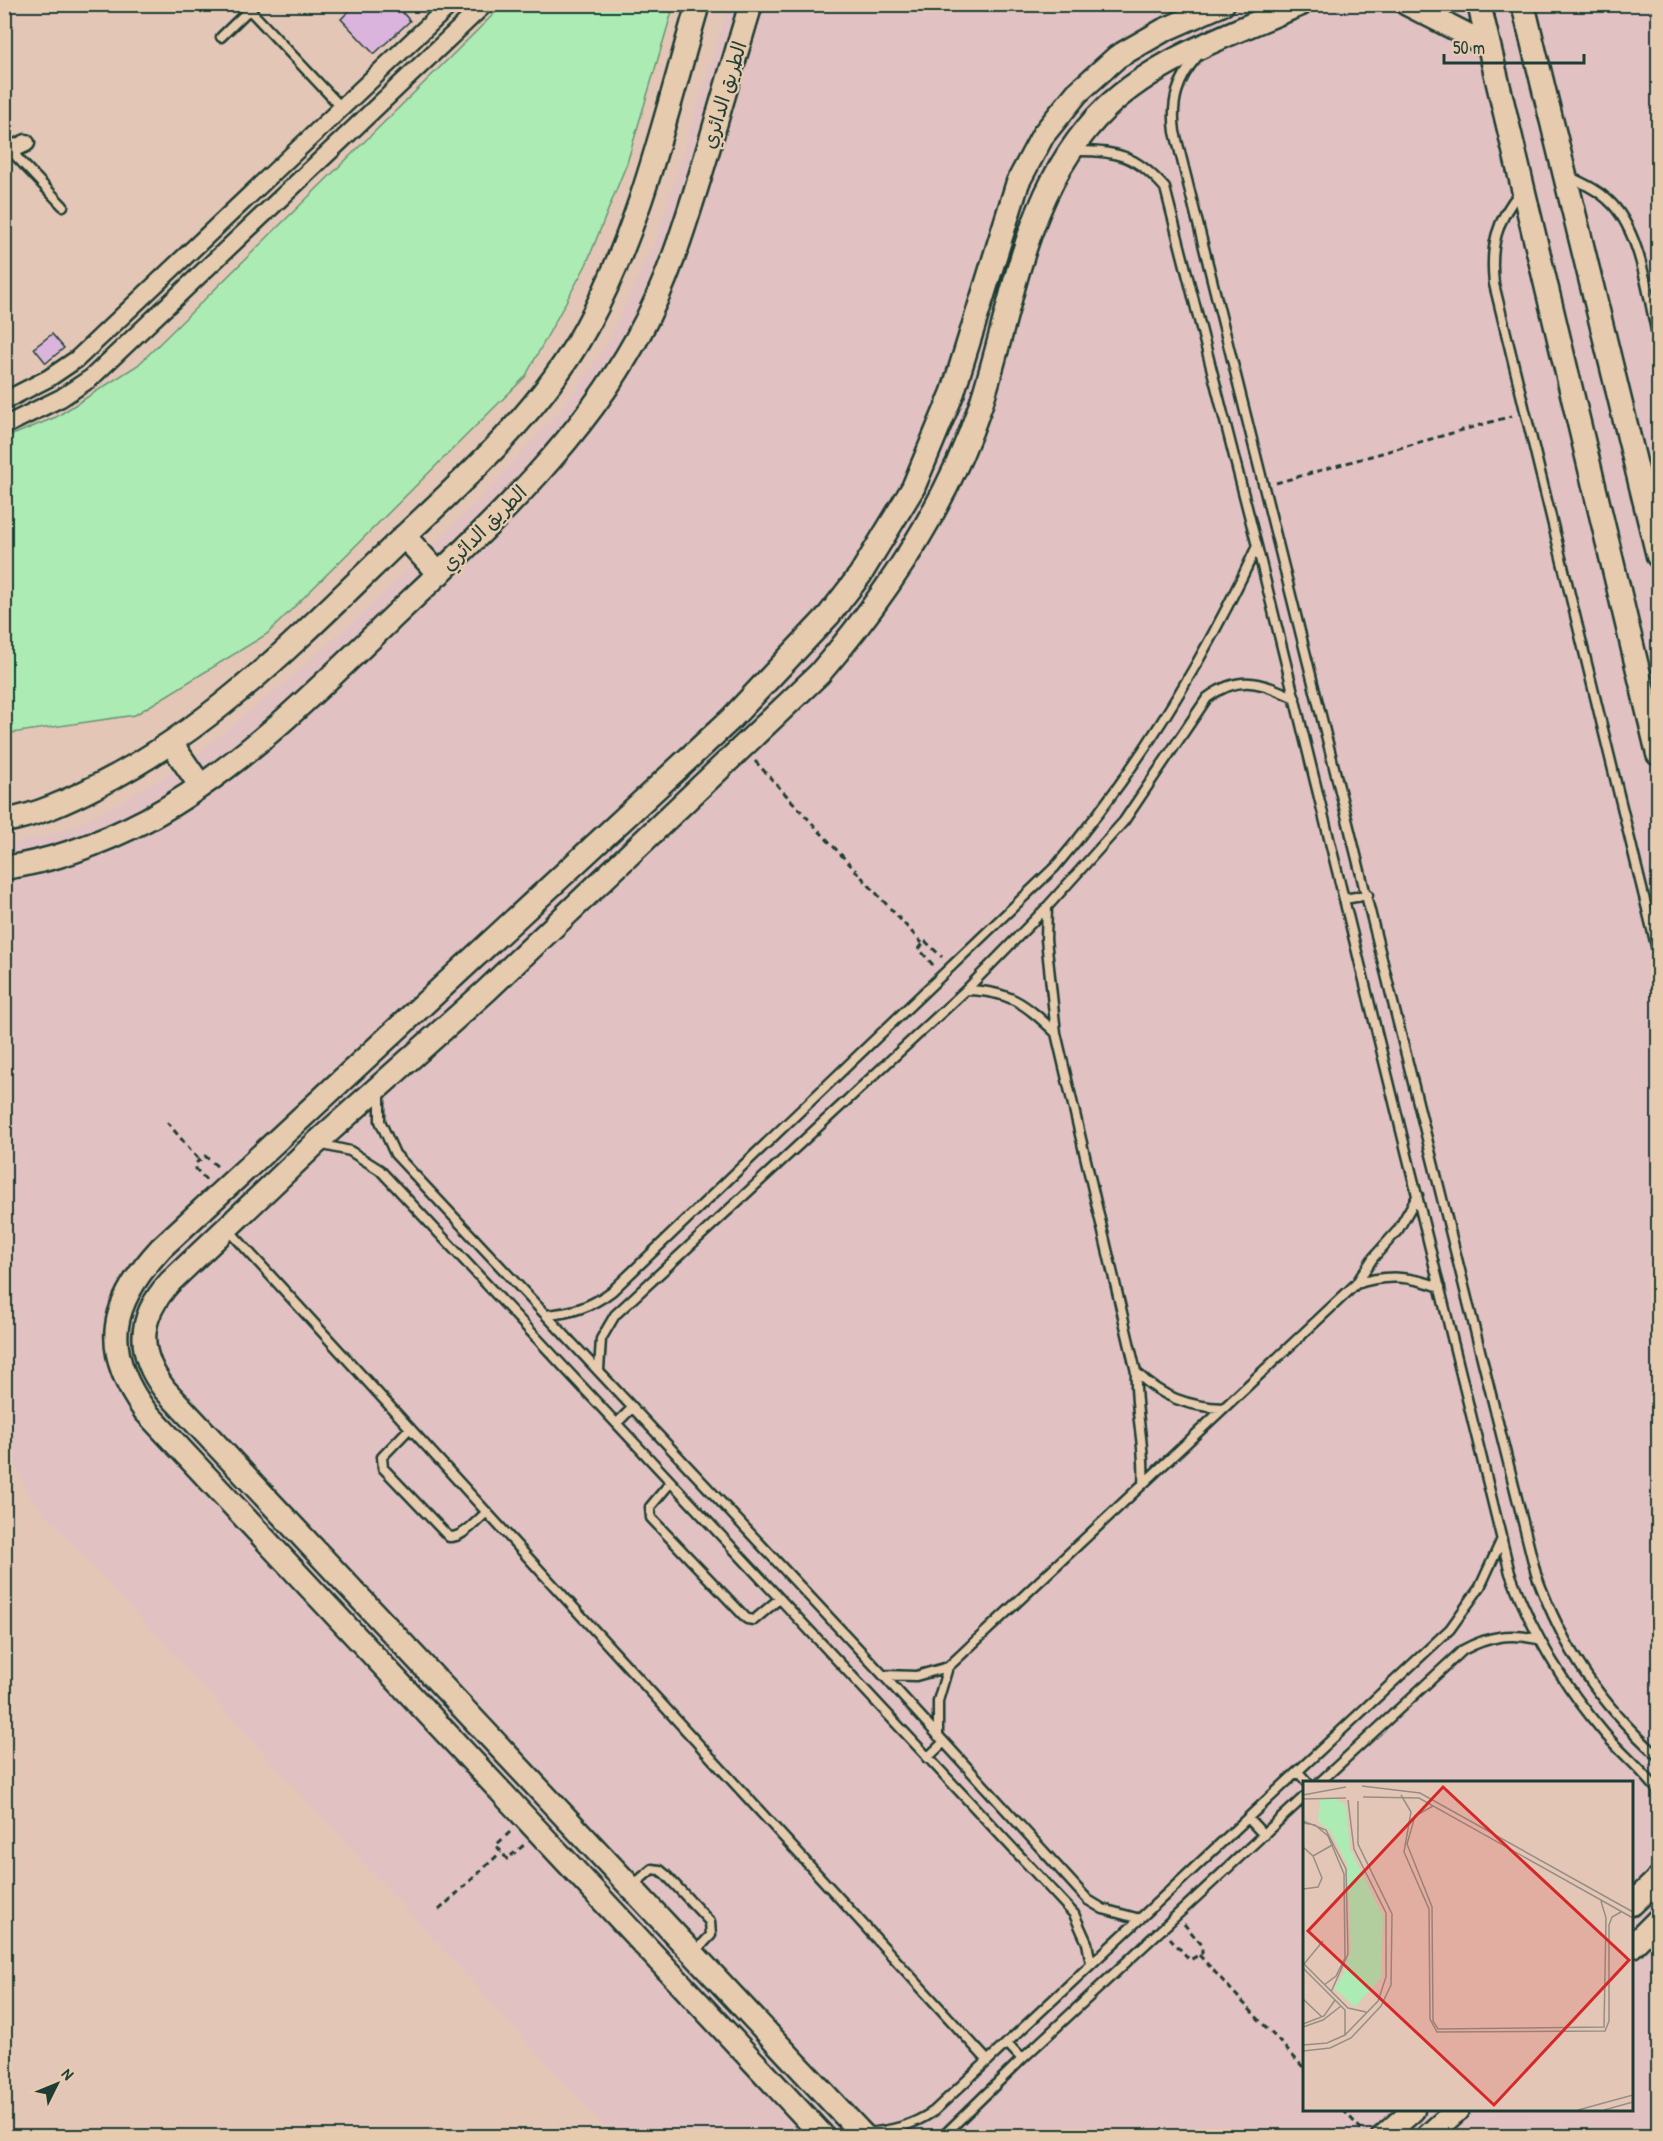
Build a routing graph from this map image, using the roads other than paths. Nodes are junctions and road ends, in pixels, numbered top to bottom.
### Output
1 (452, 4) edge
2 (485, 4) edge
3 (698, 4) edge
4 (751, 4) edge
5 (1223, 4) edge
6 (1301, 4) edge
7 (1407, 4) edge
8 (1479, 4) edge
9 (1523, 4) edge
10 (249, 6) edge
11 (221, 37) dead end
12 (1208, 44) junction
13 (1489, 46) junction
14 (342, 108) junction
15 (26, 143) dead end
16 (1070, 151) junction
17 (8, 152) edge
18 (1563, 173) junction
19 (1523, 189) junction
20 (63, 206) dead end
21 (999, 246) junction
22 (1022, 254) junction
23 (1659, 339) edge
24 (4, 401) edge
25 (4, 426) edge
26 (404, 536) junction
27 (1257, 546) junction
28 (1659, 556) edge
29 (439, 574) junction
30 (1295, 698) junction
31 (1652, 701) edge
32 (171, 743) junction
33 (1659, 754) edge
34 (200, 785) junction
35 (4, 821) edge
36 (4, 868) edge
37 (1368, 895) junction
38 (1344, 899) junction
39 (1047, 907) junction
40 (1659, 954) edge
41 (464, 968) junction
42 (966, 990) junction
43 (486, 991) junction
44 (1056, 1033) junction
45 (381, 1084) junction
46 (315, 1144) junction
47 (219, 1193) junction
48 (1418, 1195) junction
49 (228, 1228) junction
50 (1356, 1284) junction
51 (1440, 1287) junction
52 (546, 1314) junction
53 (599, 1370) junction
54 (1136, 1372) junction
55 (633, 1407) junction
56 (1224, 1408) junction
57 (617, 1423) junction
58 (410, 1428) junction
59 (671, 1482) junction
60 (1143, 1484) junction
61 (487, 1512) junction
62 (1503, 1539) junction
63 (779, 1599) junction
64 (1538, 1639) junction
65 (948, 1667) junction
66 (883, 1675) junction
67 (941, 1739) junction
68 (1659, 1756) edge
69 (927, 1758) junction
70 (1298, 1772) junction
71 (527, 1777) junction
72 (1306, 1781) edge
73 (1321, 1781) edge
74 (1659, 1791) edge
75 (505, 1798) junction
76 (1303, 1799) edge
77 (1248, 1818) junction
78 (1264, 1835) junction
79 (1659, 1879) edge
80 (630, 1887) junction
81 (1633, 1903) edge
82 (1140, 1919) junction
83 (1659, 1920) edge
84 (1633, 1945) edge
85 (692, 1954) junction
86 (1091, 1965) junction
87 (1007, 2043) junction
88 (783, 2050) junction
89 (1022, 2059) junction
90 (988, 2061) junction
91 (761, 2070) junction
92 (1455, 2111) edge
93 (1409, 2113) edge
94 (862, 2135) edge
95 (823, 2136) edge
96 (944, 2136) edge
97 (1384, 2136) edge
98 (1426, 2136) edge

1 - 14 street
2 - 25 street
3 - 26 street
4 - 29 street, الطريق الدائري
5 - 21 street
6 - 12 street
7 - 13 street
8 - 13 street
9 - 18 street
10 - 11 lane
10 - 14 lane
12 - 16 street
12 - 37 lane
13 - 19 street
14 - 24 street
15 - 17 street
16 - 22 street
16 - 27 lane
17 - 20 lane
18 - 23 lane
18 - 28 street
19 - 31 street
19 - 40 lane
21 - 22 street
21 - 41 street
22 - 43 street
26 - 29 street
26 - 32 street
27 - 30 lane
27 - 52 lane
29 - 34 street, الطريق الدائري
30 - 38 lane
30 - 39 lane
31 - 33 street
32 - 34 street
32 - 35 street
34 - 36 street, الطريق الدائري
37 - 38 lane
37 - 68 lane
38 - 48 lane
39 - 42 lane
39 - 44 lane
41 - 43 street
41 - 47 street
42 - 44 lane
42 - 53 lane
43 - 45 street
44 - 54 lane
45 - 46 street
45 - 52 lane
46 - 49 street
46 - 57 lane
47 - 49 street
47 - 75 street
48 - 50 lane
48 - 51 lane
49 - 58 lane
49 - 71 street
50 - 51 lane
50 - 56 lane
51 - 62 lane
52 - 53 lane
53 - 55 lane
54 - 56 lane
54 - 60 lane
55 - 57 lane
55 - 66 lane
56 - 60 lane
57 - 59 lane
58 - 61 lane
58 - 61 lane
59 - 63 lane
59 - 63 lane
60 - 65 lane
61 - 90 lane
62 - 64 lane
62 - 70 lane
63 - 69 lane
64 - 73 lane
64 - 74 lane
65 - 66 lane
65 - 67 lane
66 - 67 lane
67 - 69 lane
67 - 82 lane
69 - 86 lane
70 - 72 lane
70 - 77 lane
71 - 75 street
71 - 80 street
75 - 91 street
76 - 78 lane
77 - 78 lane
77 - 82 lane
78 - 89 lane
79 - 81 street
80 - 85 street
80 - 85 lane
82 - 86 lane
83 - 84 street
85 - 88 street
86 - 87 lane
87 - 89 lane
87 - 90 lane
88 - 91 street
88 - 94 street
89 - 96 lane
90 - 94 lane
91 - 95 street
92 - 98 street
93 - 97 street
93 - 98 street

